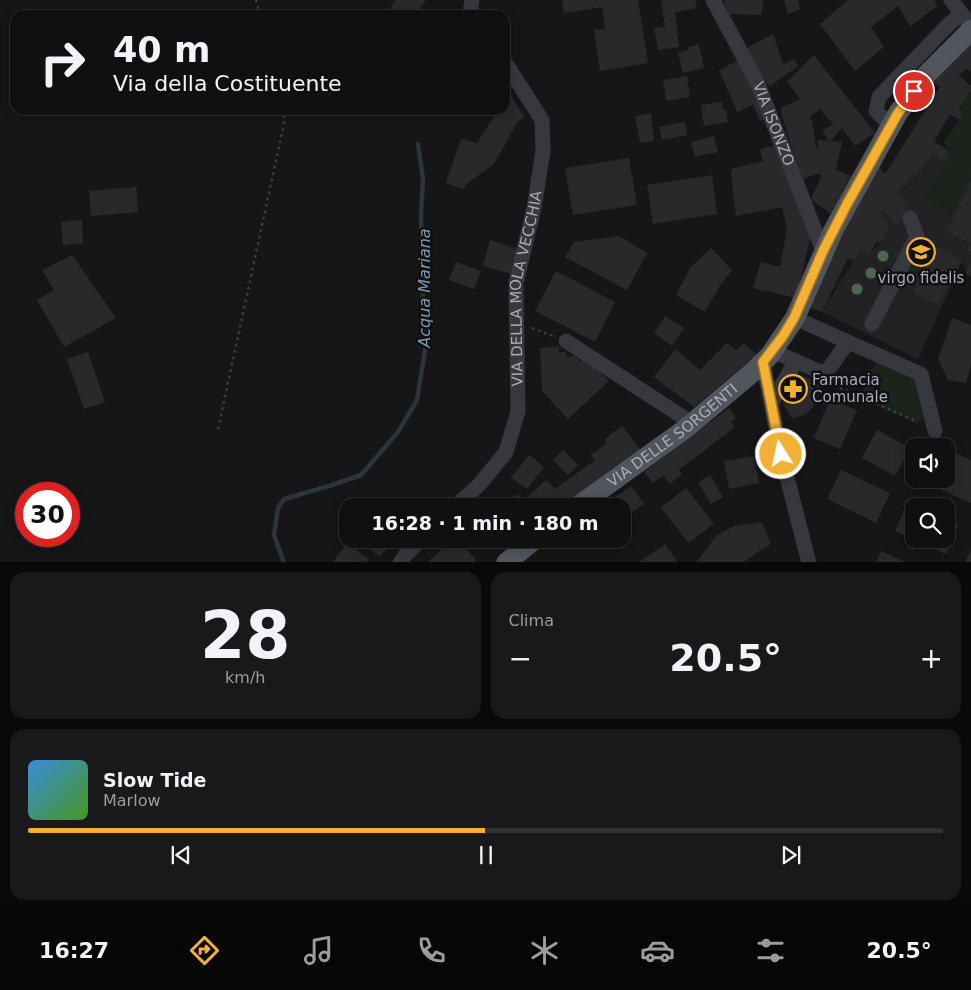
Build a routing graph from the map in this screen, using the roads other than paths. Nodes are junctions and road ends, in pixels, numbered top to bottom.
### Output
1 (713, 0) edge
2 (951, 0) edge
3 (968, 23) edge
4 (510, 70) edge
5 (910, 218) dead end
6 (823, 251) junction
7 (794, 318) junction
8 (872, 324) dead end
9 (566, 341) road end
10 (848, 342) junction
11 (768, 356) junction
12 (796, 361) junction
13 (772, 402) junction
14 (692, 423) junction
15 (935, 431) dead end
16 (465, 498) edge
17 (589, 498) edge
18 (413, 548) edge
19 (524, 548) edge
20 (400, 562) edge
21 (506, 562) edge
22 (809, 562) edge

1 - 6 street, VIA ISONZO
2 - 3 street
3 - 6 main road, VIA DELLE SORGENTI
4 - 16 street, VIA DELLA MOLA VECCHIA
5 - 8 street
6 - 7 main road, VIA DELLE SORGENTI
7 - 10 street
7 - 11 main road, VIA DELLE SORGENTI
9 - 14 street
10 - 12 street
10 - 15 street
11 - 12 street
11 - 13 street
11 - 14 main road, VIA DELLE SORGENTI
12 - 13 street
13 - 22 street
14 - 17 main road, VIA DELLE SORGENTI
18 - 20 street
19 - 21 main road

